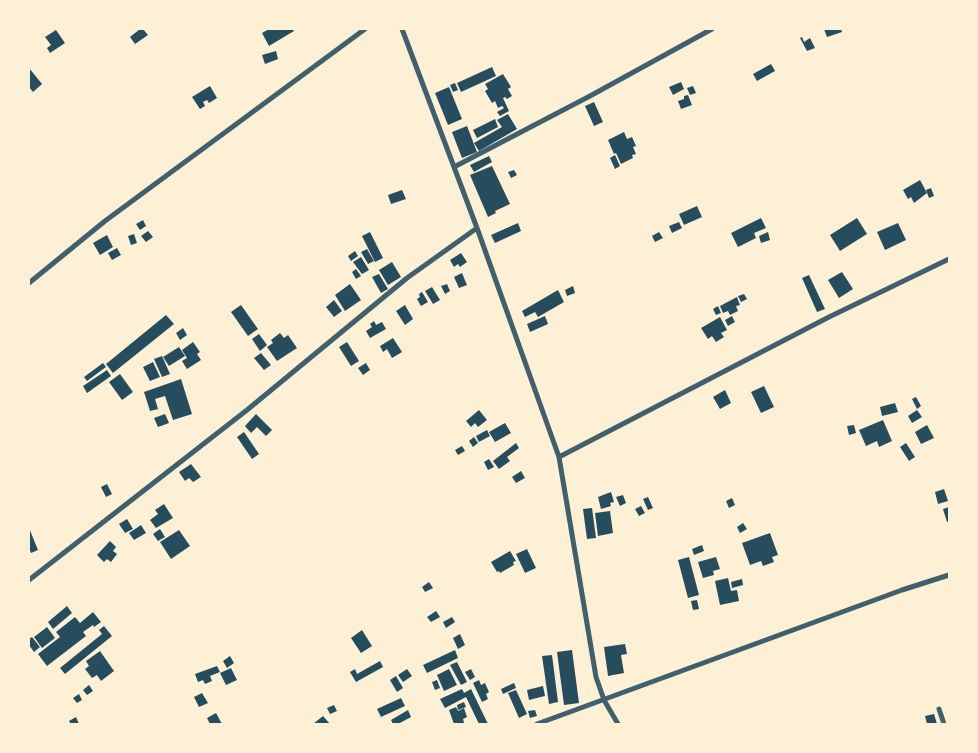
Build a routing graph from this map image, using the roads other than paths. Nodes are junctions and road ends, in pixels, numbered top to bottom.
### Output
1 (365, 29) edge
2 (402, 29) edge
3 (712, 29) edge
4 (454, 167) junction
5 (477, 228) junction
6 (949, 259) edge
7 (29, 283) edge
8 (559, 458) junction
9 (949, 575) edge
10 (29, 580) edge
11 (604, 700) junction
12 (939, 709) dead end
13 (538, 724) edge
14 (618, 724) edge
15 (944, 724) edge

1 - 7 street
2 - 4 street
3 - 4 street
4 - 5 street
5 - 8 street
5 - 10 street
6 - 8 street
8 - 11 street
9 - 11 street
11 - 13 street
11 - 14 street
12 - 15 street

